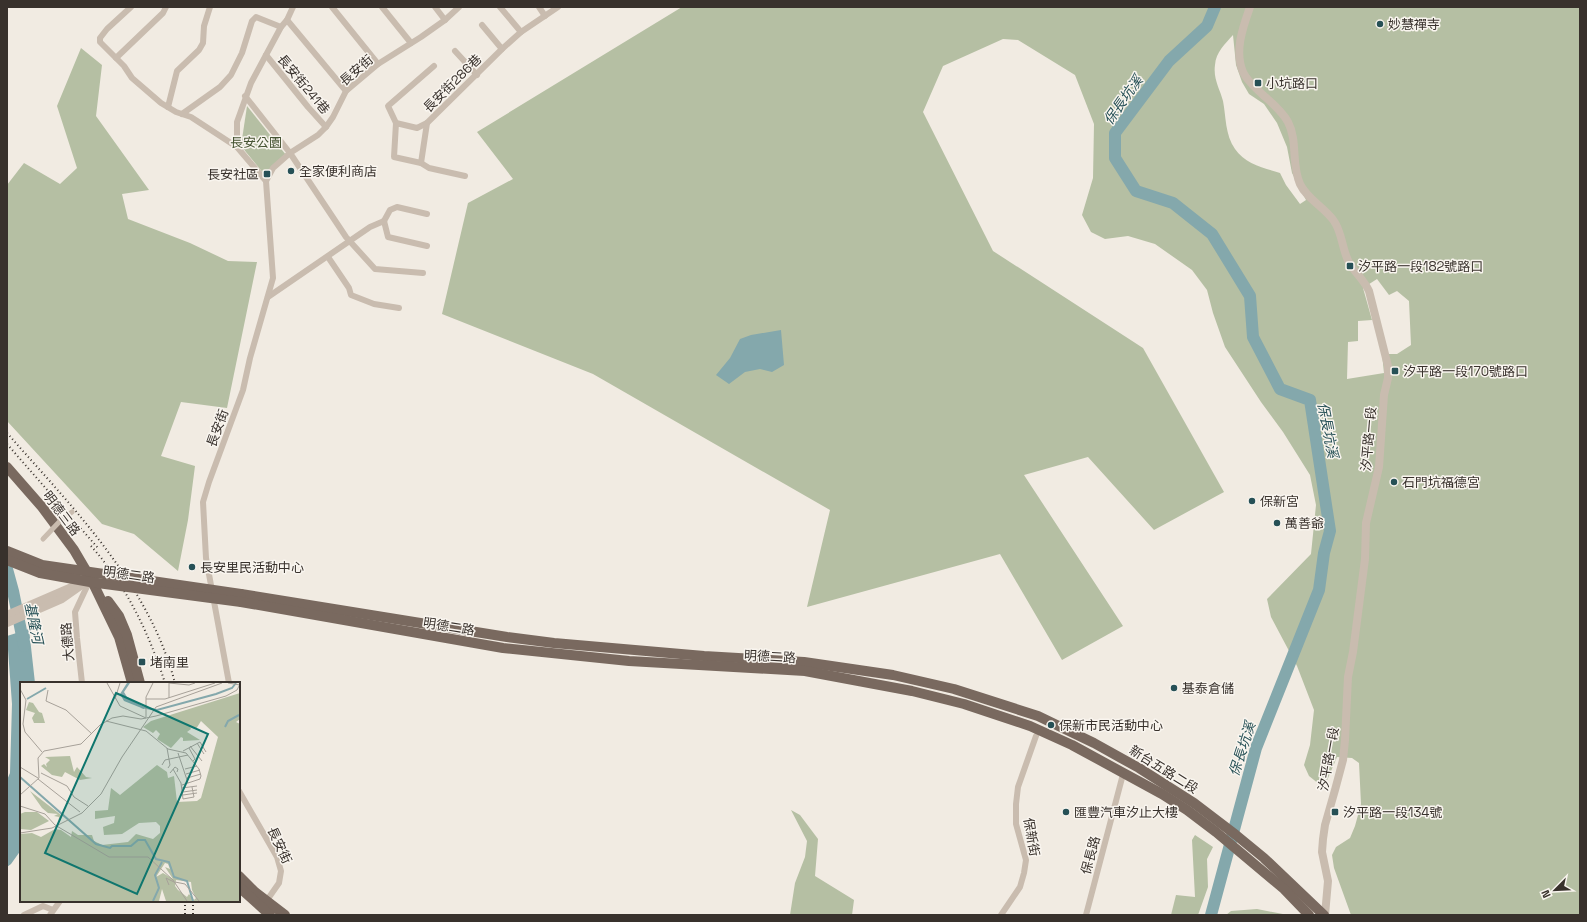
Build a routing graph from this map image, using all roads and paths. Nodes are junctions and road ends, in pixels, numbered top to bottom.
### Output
1 (131, 7) edge
2 (166, 7) edge
3 (210, 7) edge
4 (293, 7) edge
5 (332, 7) edge
6 (382, 7) edge
7 (435, 7) edge
8 (460, 7) edge
9 (500, 7) edge
10 (539, 7) edge
11 (558, 7) edge
12 (1250, 7) edge
13 (545, 16) junction
14 (287, 20) junction
15 (445, 20) junction
16 (482, 25) dead end
17 (281, 27) junction
18 (521, 32) junction
19 (411, 43) junction
20 (502, 49) junction
21 (454, 51) dead end
22 (266, 56) junction
23 (116, 58) junction
24 (378, 64) junction
25 (434, 66) dead end
26 (476, 74) junction
27 (346, 91) junction
28 (245, 96) junction
29 (168, 107) junction
30 (182, 114) junction
31 (396, 123) junction
32 (428, 123) junction
33 (326, 127) junction
34 (237, 147) junction
35 (290, 153) junction
36 (421, 163) junction
37 (464, 176) dead end
38 (266, 181) junction
39 (427, 214) dead end
40 (384, 220) junction
41 (350, 241) junction
42 (426, 246) dead end
43 (328, 256) junction
44 (423, 273) dead end
45 (268, 297) junction
46 (399, 308) dead end
47 (7, 468) edge
48 (72, 512) dead end
49 (44, 539) dead end
50 (7, 551) edge
51 (7, 560) edge
52 (91, 578) junction
53 (60, 596) junction
54 (241, 598) junction
55 (7, 615) edge
56 (7, 623) edge
57 (893, 675) joint
58 (82, 682) edge
59 (132, 682) edge
60 (140, 682) edge
61 (228, 682) edge
62 (892, 687) joint
63 (1036, 736) dead end
64 (1122, 778) dead end
65 (240, 793) edge
66 (240, 877) edge
67 (240, 888) edge
68 (253, 895) junction
69 (59, 902) edge
70 (264, 904) junction
71 (52, 913) edge
72 (24, 915) edge
73 (270, 915) edge
74 (285, 915) edge
75 (1002, 915) edge
76 (1086, 915) edge
77 (1309, 915) edge
78 (1324, 915) edge

1 - 23 street
2 - 23 street
3 - 29 street
4 - 14 street
5 - 24 street
6 - 19 street
7 - 15 street
8 - 15 street, 長安街
9 - 18 street
10 - 13 street
11 - 13 street
12 - 78 street, 汐平路一段
13 - 18 street
14 - 17 street
14 - 27 street
15 - 19 street, 長安街
16 - 20 street
17 - 22 street
17 - 30 street
18 - 20 street, 長安街286巷
19 - 24 street, 長安街
20 - 26 street, 長安街286巷
21 - 26 street
22 - 28 street
22 - 33 street, 長安街241巷
23 - 29 street
24 - 27 street, 長安街
25 - 31 street
26 - 32 street, 長安街286巷
27 - 33 street, 長安街
28 - 34 street
28 - 35 street
29 - 30 street
30 - 34 street
31 - 32 street
31 - 36 street
32 - 36 street, 長安街286巷
33 - 35 street, 長安街
34 - 38 street
35 - 38 street, 長安街
35 - 41 street
36 - 37 street
38 - 45 street, 長安街
39 - 40 street
40 - 41 street
40 - 42 street
41 - 43 street
41 - 44 street
43 - 45 street
43 - 46 street
45 - 61 street, 長安街
47 - 52 main road, 明德三路
48 - 49 street, bridge
50 - 54 main road, 明德二路, bridge
51 - 54 main road, 明德二路, bridge
52 - 53 street
52 - 58 street, 大德路
52 - 59 main road, 明德三路
52 - 60 main road, 明德三路
53 - 55 street
53 - 56 street
54 - 57 main road, 明德二路
54 - 62 main road, 明德二路
57 - 78 main road, 新台五路二段
62 - 77 main road, 新台五路二段
63 - 75 street, 保新街
64 - 76 street, 保長路
65 - 70 street, 長安街
66 - 68 main road
67 - 68 main road
68 - 70 main road
69 - 71 street
70 - 73 main road
70 - 74 main road
71 - 72 street

